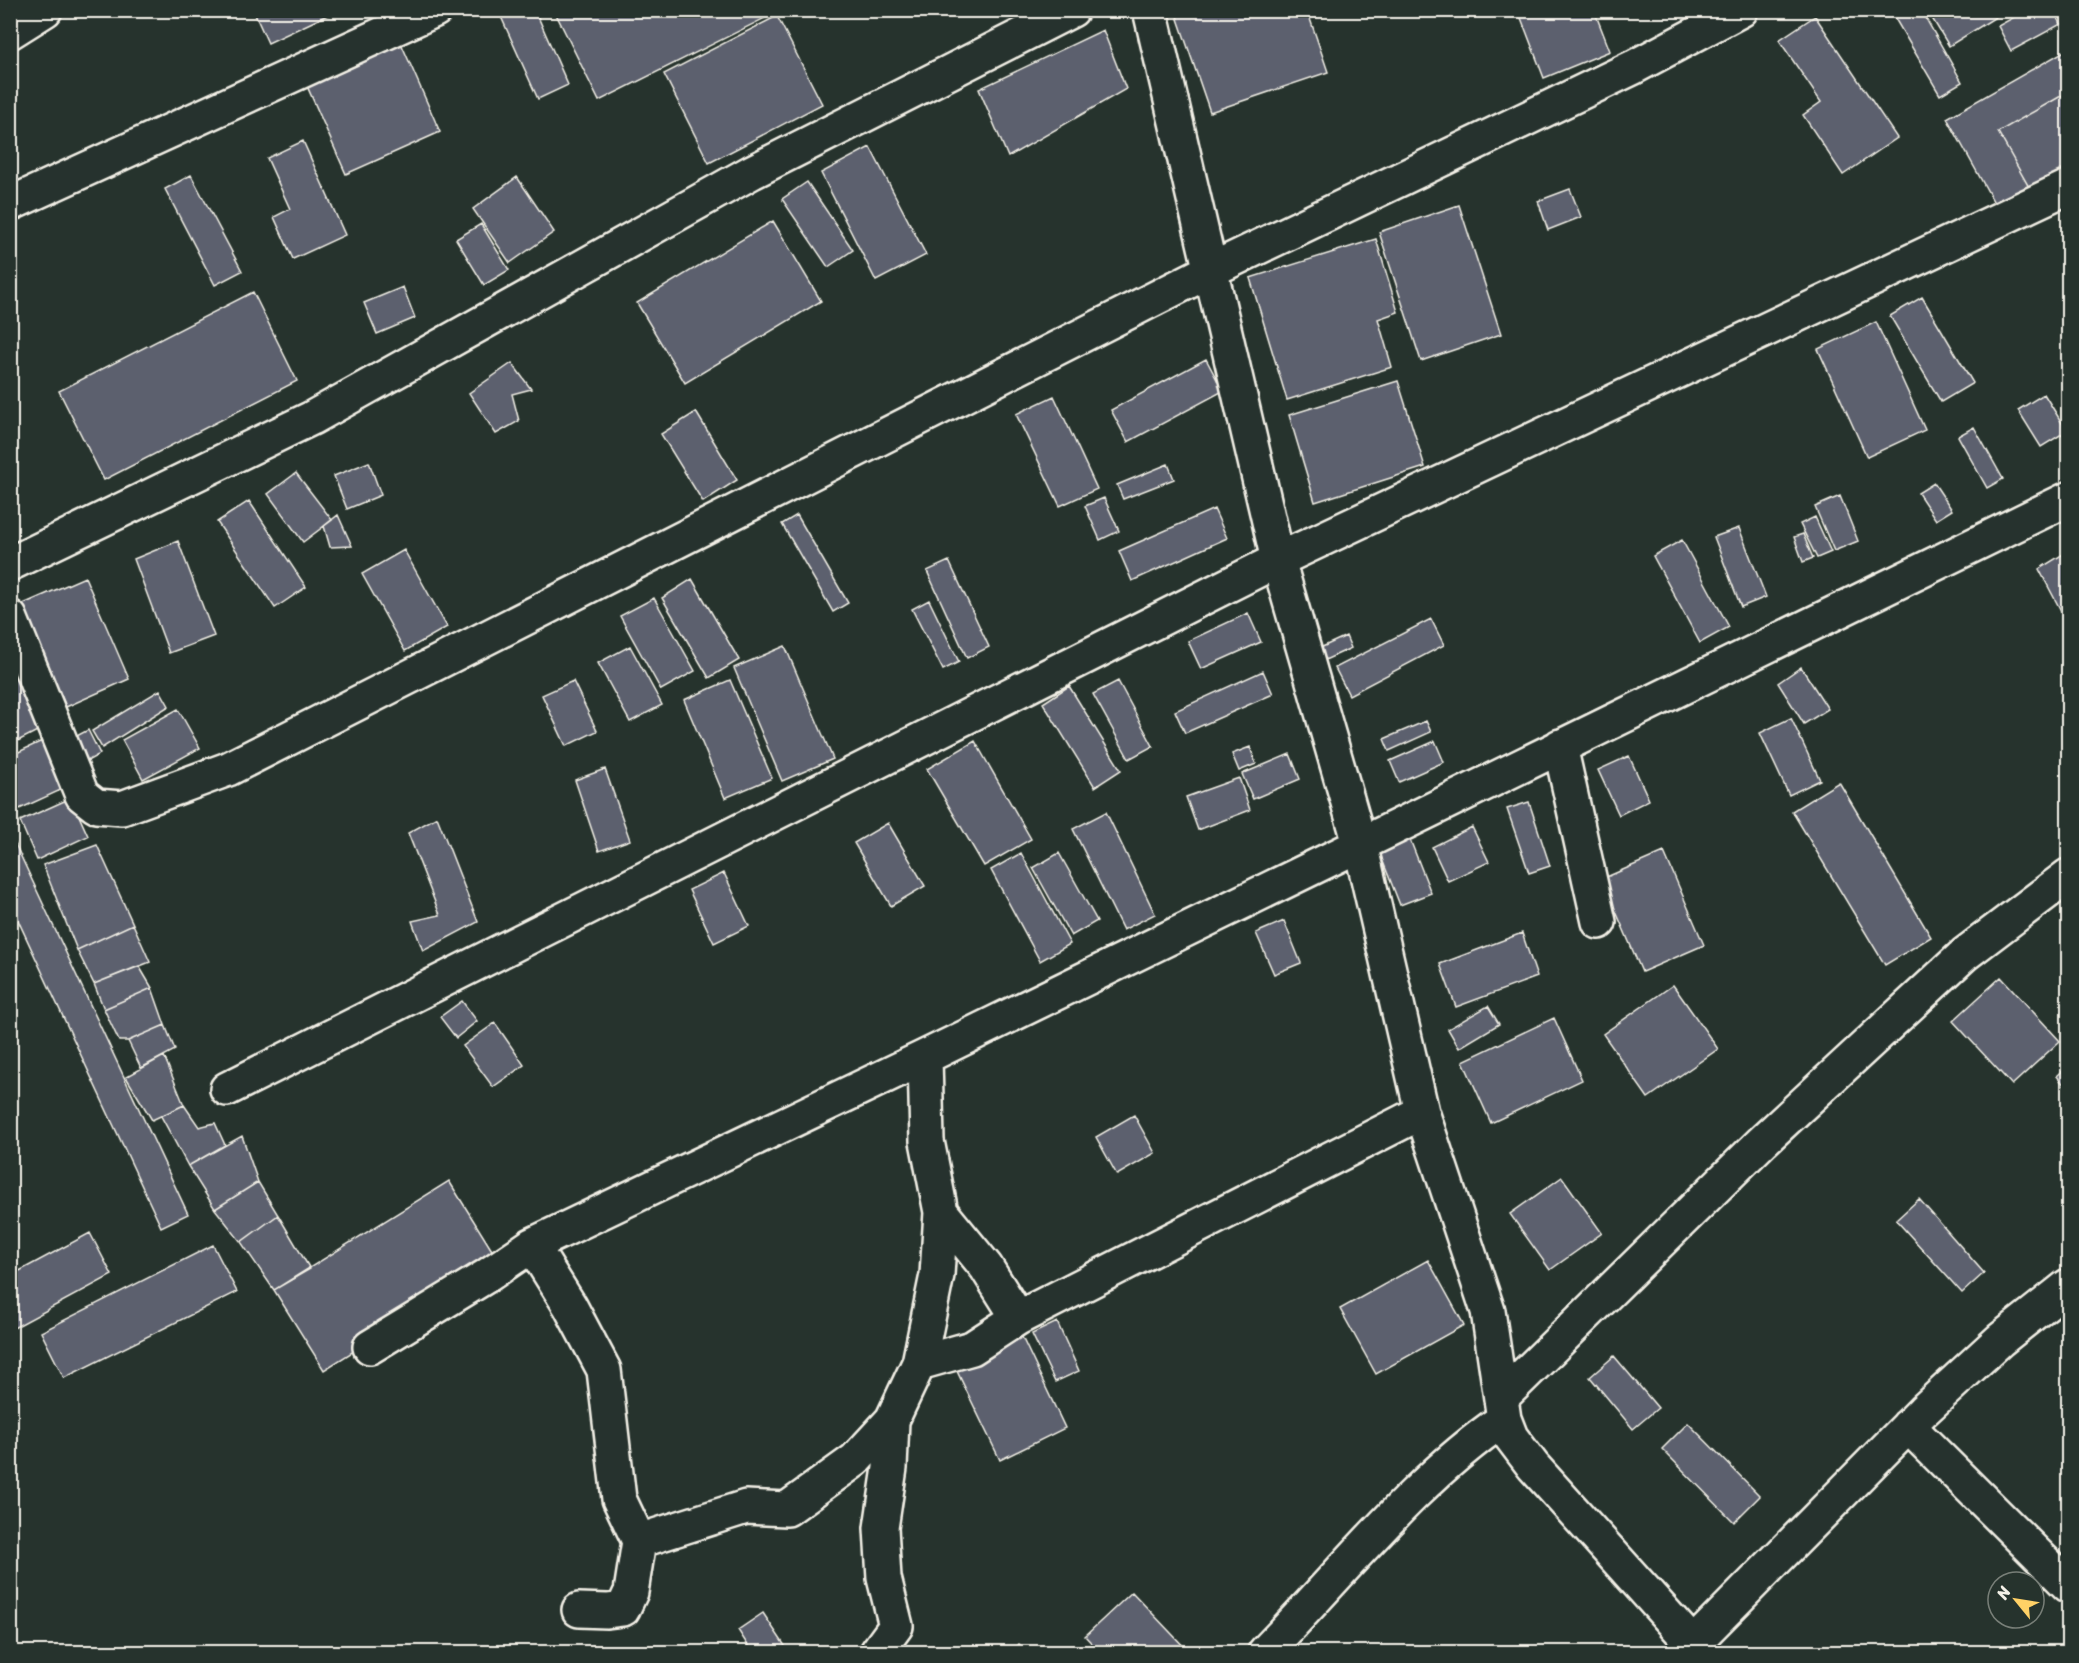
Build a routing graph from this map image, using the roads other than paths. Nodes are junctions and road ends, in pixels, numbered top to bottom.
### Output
1 (45, 10) edge
2 (435, 10) edge
3 (1072, 10) edge
4 (1150, 10) edge
5 (1741, 10) edge
6 (10, 32) edge
7 (2068, 187) edge
8 (10, 204) edge
9 (1211, 270) junction
10 (2068, 500) edge
11 (1278, 560) junction
12 (10, 564) edge
13 (10, 617) edge
14 (1560, 746) junction
15 (1360, 844) junction
16 (2068, 876) edge
17 (1599, 922) dead end
18 (925, 1057) junction
19 (227, 1089) dead end
20 (1422, 1112) junction
21 (941, 1212) junction
22 (532, 1245) junction
23 (2068, 1286) edge
24 (1018, 1318) junction
25 (370, 1347) dead end
26 (919, 1363) junction
27 (1503, 1408) junction
28 (892, 1420) junction
29 (1908, 1426) junction
30 (639, 1541) junction
31 (2068, 1585) edge
32 (579, 1610) dead end
33 (1692, 1650) edge
34 (877, 1653) edge
35 (1265, 1653) edge

1 - 6 street
2 - 8 street
3 - 12 street
4 - 9 street
5 - 9 street
7 - 11 street
9 - 11 street
9 - 13 street
10 - 14 street
11 - 15 street
11 - 19 street
14 - 15 street
14 - 17 street
15 - 18 street
15 - 20 street
16 - 27 street
18 - 21 street
18 - 22 street
20 - 24 street
20 - 27 street
21 - 24 street
21 - 26 street
22 - 25 street
22 - 30 street
23 - 29 street
24 - 26 street
26 - 28 street
27 - 33 street
27 - 35 street
28 - 30 street
28 - 34 street
29 - 31 street
29 - 33 street
30 - 32 street

